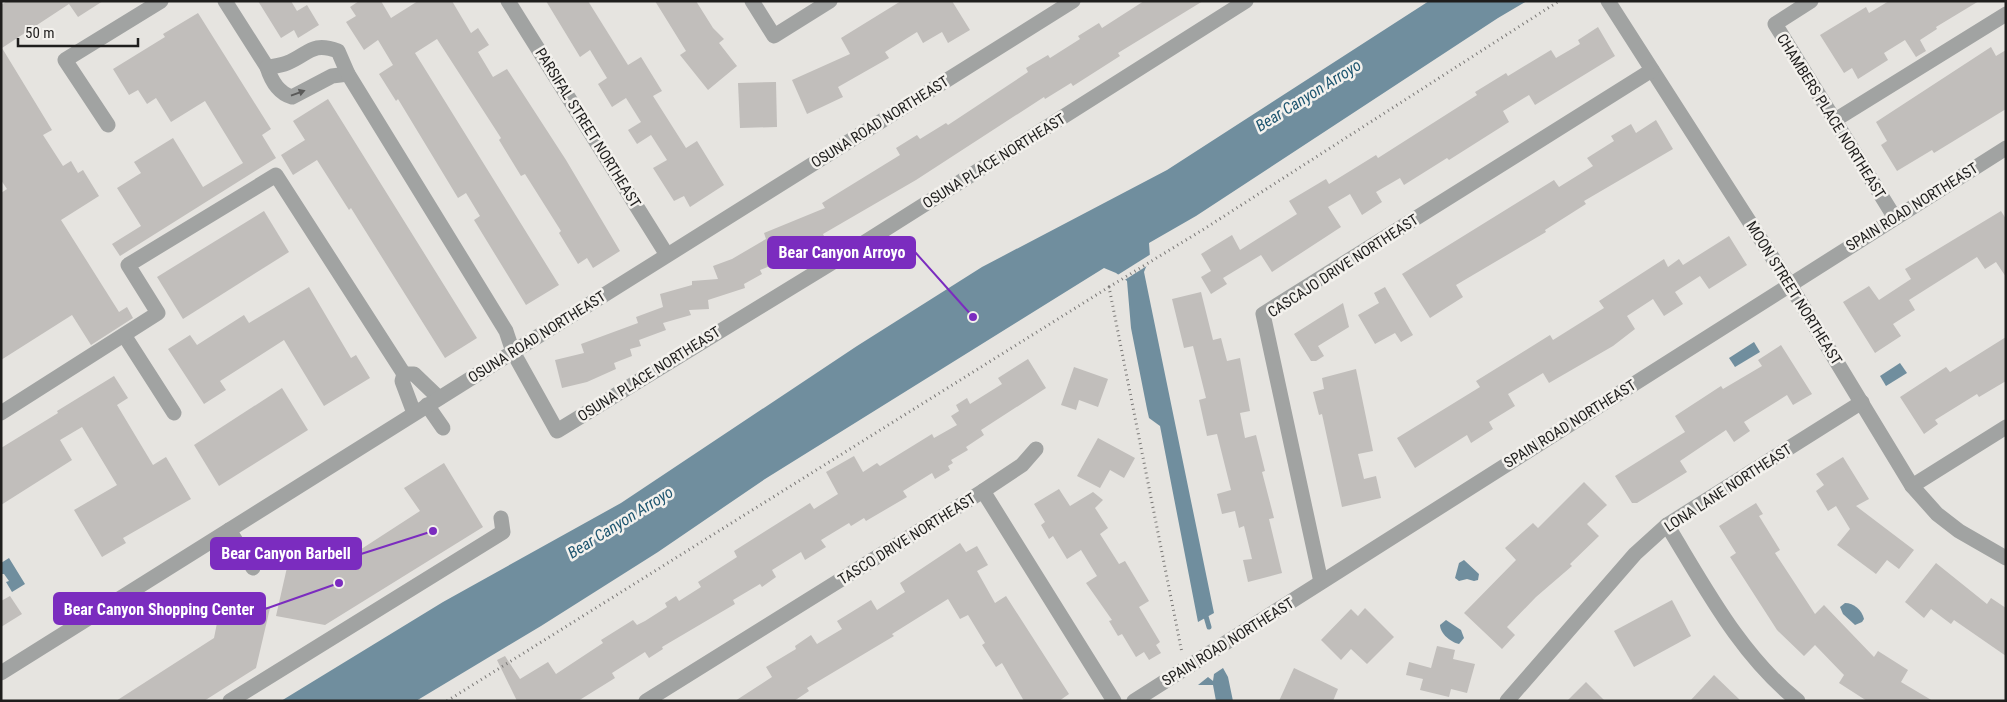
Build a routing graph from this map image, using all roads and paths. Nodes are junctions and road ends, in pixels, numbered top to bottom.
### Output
1 (160, 1) edge
2 (225, 1) edge
3 (508, 1) edge
4 (752, 1) edge
5 (830, 1) edge
6 (1073, 1) edge
7 (1246, 1) edge
8 (1559, 1) edge
9 (1608, 1) edge
10 (1812, 1) edge
11 (2006, 14) edge
12 (267, 67) junction
13 (1652, 70) junction
14 (348, 74) junction
15 (1835, 120) junction
16 (108, 125) dead end
17 (2006, 148) edge
18 (1895, 218) junction
19 (668, 255) junction
20 (1790, 285) junction
21 (1109, 286) junction
22 (124, 336) junction
23 (513, 352) junction
24 (404, 374) junction
25 (1862, 402) junction
26 (427, 405) junction
27 (1, 413) edge
28 (174, 413) dead end
29 (2006, 427) edge
30 (443, 428) dead end
31 (1036, 449) dead end
32 (1912, 486) junction
33 (983, 491) junction
34 (501, 518) dead end
35 (1667, 525) junction
36 (229, 530) junction
37 (2006, 558) edge
38 (253, 568) dead end
39 (1321, 582) junction
40 (1188, 668) junction
41 (1, 673) edge
42 (230, 701) edge
43 (447, 701) edge
44 (646, 701) edge
45 (1114, 701) edge
46 (1134, 701) edge
47 (1507, 701) edge
48 (1798, 701) edge

1 - 16 street
2 - 12 street
3 - 19 street, PARSIFAL STREET NORTHEAST
4 - 5 street
6 - 19 street, OSUNA ROAD NORTHEAST
7 - 23 street, OSUNA PLACE NORTHEAST
8 - 21 path
9 - 13 street, MOON STREET NORTHEAST
10 - 15 street, CHAMBERS PLACE NORTHEAST
11 - 15 street
12 - 14 street, OSUNA PLACE NORTHEAST
12 -> 14 street
13 - 20 street, MOON STREET NORTHEAST
13 - 39 street, CASCAJO DRIVE NORTHEAST
14 - 23 street, OSUNA PLACE NORTHEAST
15 - 18 street, CHAMBERS PLACE NORTHEAST
17 - 18 street, SPAIN ROAD NORTHEAST
18 - 20 street, SPAIN ROAD NORTHEAST
19 - 23 street, OSUNA ROAD NORTHEAST
20 - 25 street, MOON STREET NORTHEAST
20 - 39 street, SPAIN ROAD NORTHEAST
21 - 40 path
21 - 43 path
22 - 24 street
22 - 27 street
22 - 28 street
23 - 26 street, OSUNA ROAD NORTHEAST
24 - 26 street
24 - 26 street
25 - 32 street, MOON STREET NORTHEAST
25 - 35 street, LONA LANE NORTHEAST
26 - 30 street
26 - 36 street, OSUNA ROAD NORTHEAST
29 - 32 street
31 - 33 street
32 - 37 street, MOON STREET NORTHEAST
33 - 44 street, TASCO DRIVE NORTHEAST
33 - 45 street, TASCO DRIVE NORTHEAST
34 - 42 street
35 - 47 street, LONA LANE NORTHEAST
35 - 48 street
36 - 38 street
36 - 41 street, OSUNA ROAD NORTHEAST
39 - 40 street, SPAIN ROAD NORTHEAST
40 - 46 street, SPAIN ROAD NORTHEAST

